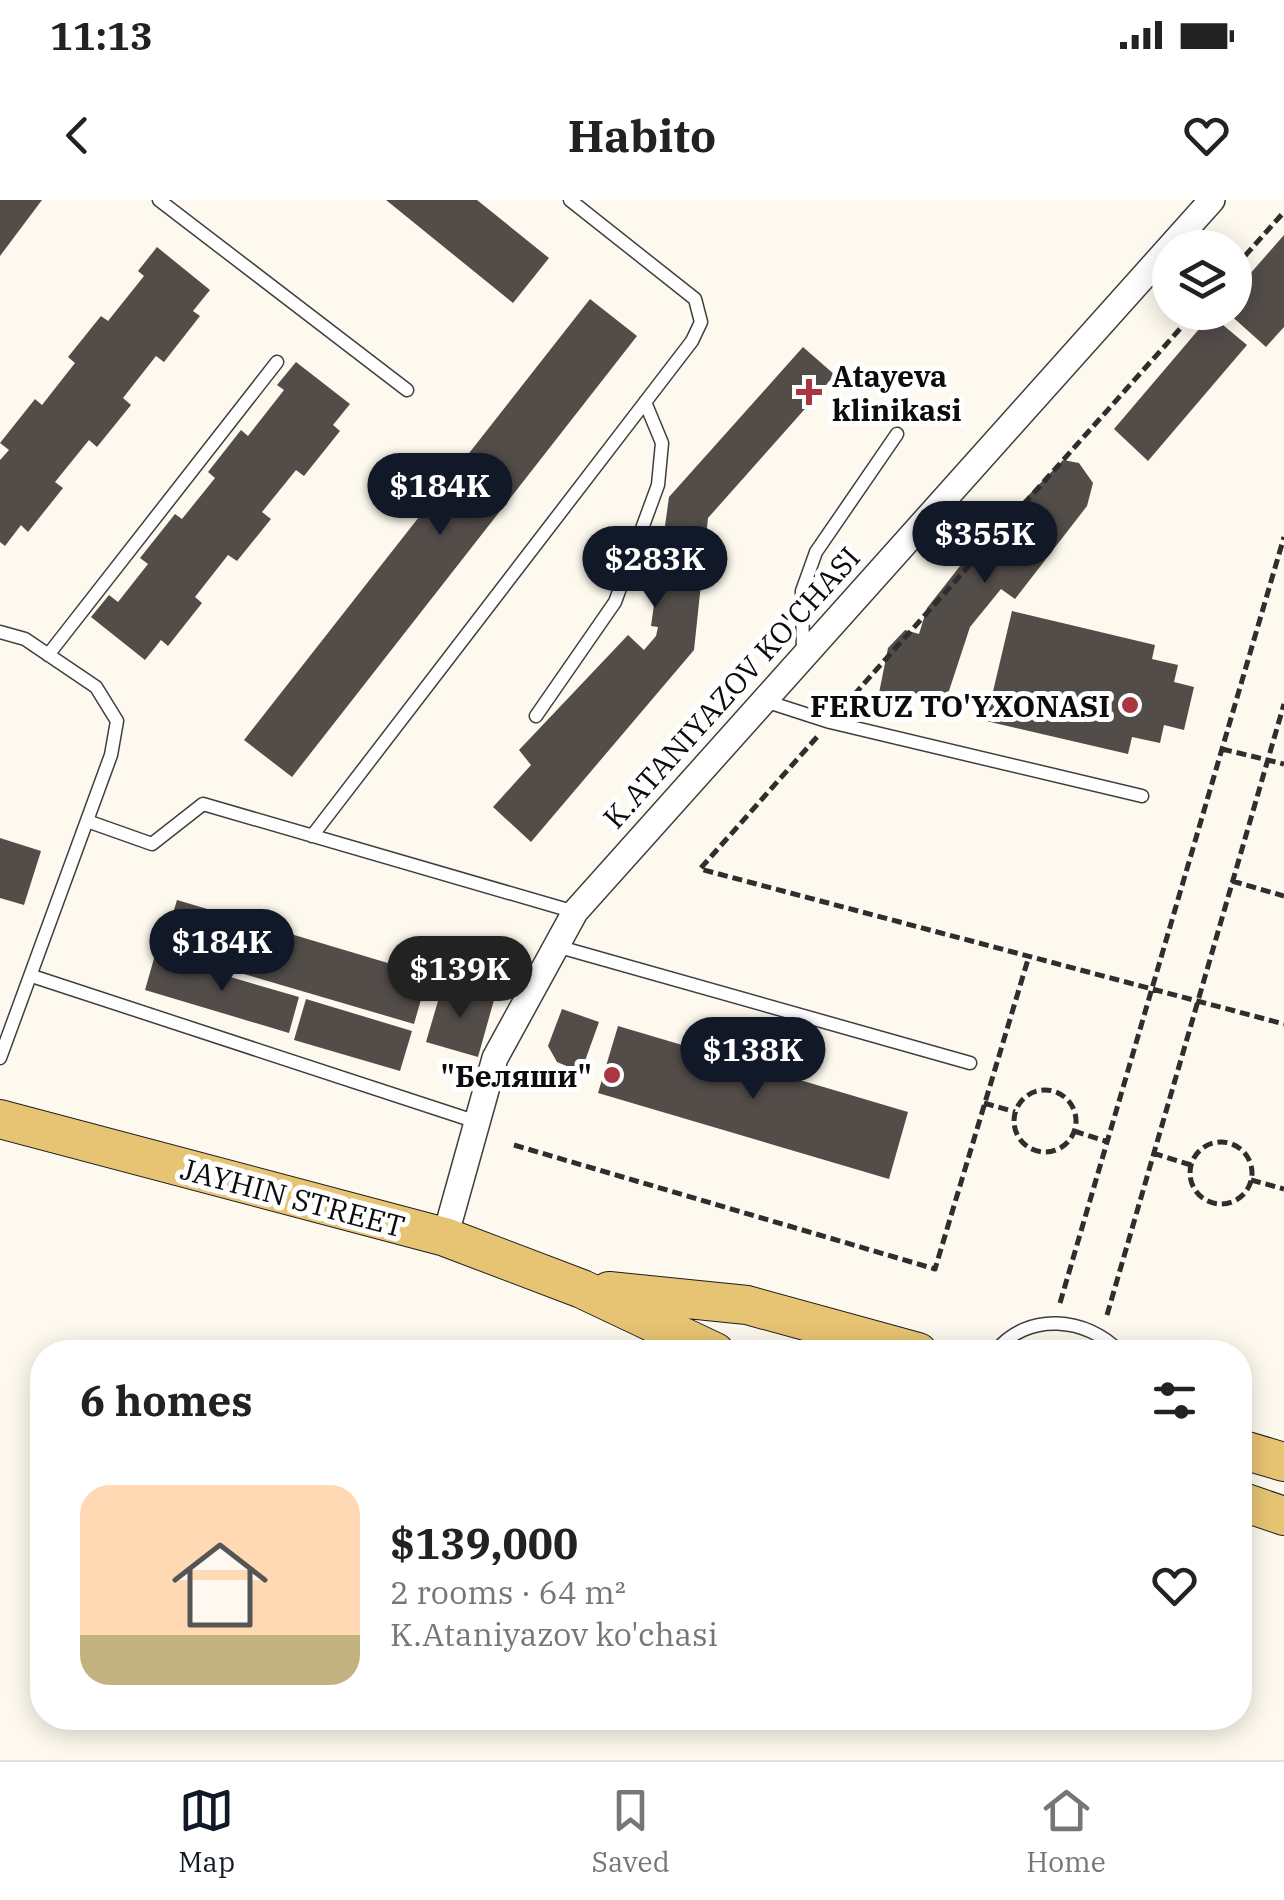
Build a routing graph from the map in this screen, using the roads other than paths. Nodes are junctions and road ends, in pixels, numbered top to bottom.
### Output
1 (160, 200) edge
2 (570, 200) edge
3 (1212, 200) edge
4 (277, 362) dead end
5 (406, 390) dead end
6 (646, 402) junction
7 (897, 434) dead end
8 (0, 632) edge
9 (48, 654) junction
10 (803, 655) junction
11 (762, 700) junction
12 (536, 716) dead end
13 (1142, 796) dead end
14 (87, 821) junction
15 (312, 836) junction
16 (575, 912) junction
17 (556, 946) junction
18 (32, 976) junction
19 (0, 1058) edge
20 (970, 1064) dead end
21 (0, 1119) edge
22 (477, 1122) junction
23 (445, 1237) junction
24 (582, 1288) junction
25 (690, 1340) edge
26 (874, 1340) edge
27 (1004, 1340) edge
28 (1109, 1340) edge
29 (1252, 1453) edge
30 (1284, 1462) edge
31 (1252, 1505) edge
32 (1284, 1516) edge

1 - 5 lane
2 - 6 lane
3 - 10 street, K.ATANIYAZOV KO'CHASI
4 - 9 lane
6 - 12 lane
6 - 15 lane
7 - 10 lane
8 - 9 lane
9 - 14 lane
10 - 11 street, K.ATANIYAZOV KO'CHASI
11 - 13 lane
11 - 16 street, K.ATANIYAZOV KO'CHASI
14 - 15 lane
14 - 18 lane
15 - 16 lane
16 - 17 street, K.ATANIYAZOV KO'CHASI
17 - 20 lane
17 - 22 street, K.ATANIYAZOV KO'CHASI
18 - 19 lane
18 - 22 lane
21 - 23 main road, JAYHIN STREET
22 - 23 street, K.ATANIYAZOV KO'CHASI
23 - 24 main road, JAYHIN STREET
24 - 25 main road, JAYHIN STREET
24 - 26 main road, JAYHIN STREET
27 - 28 lane
29 - 30 main road
31 - 32 main road

